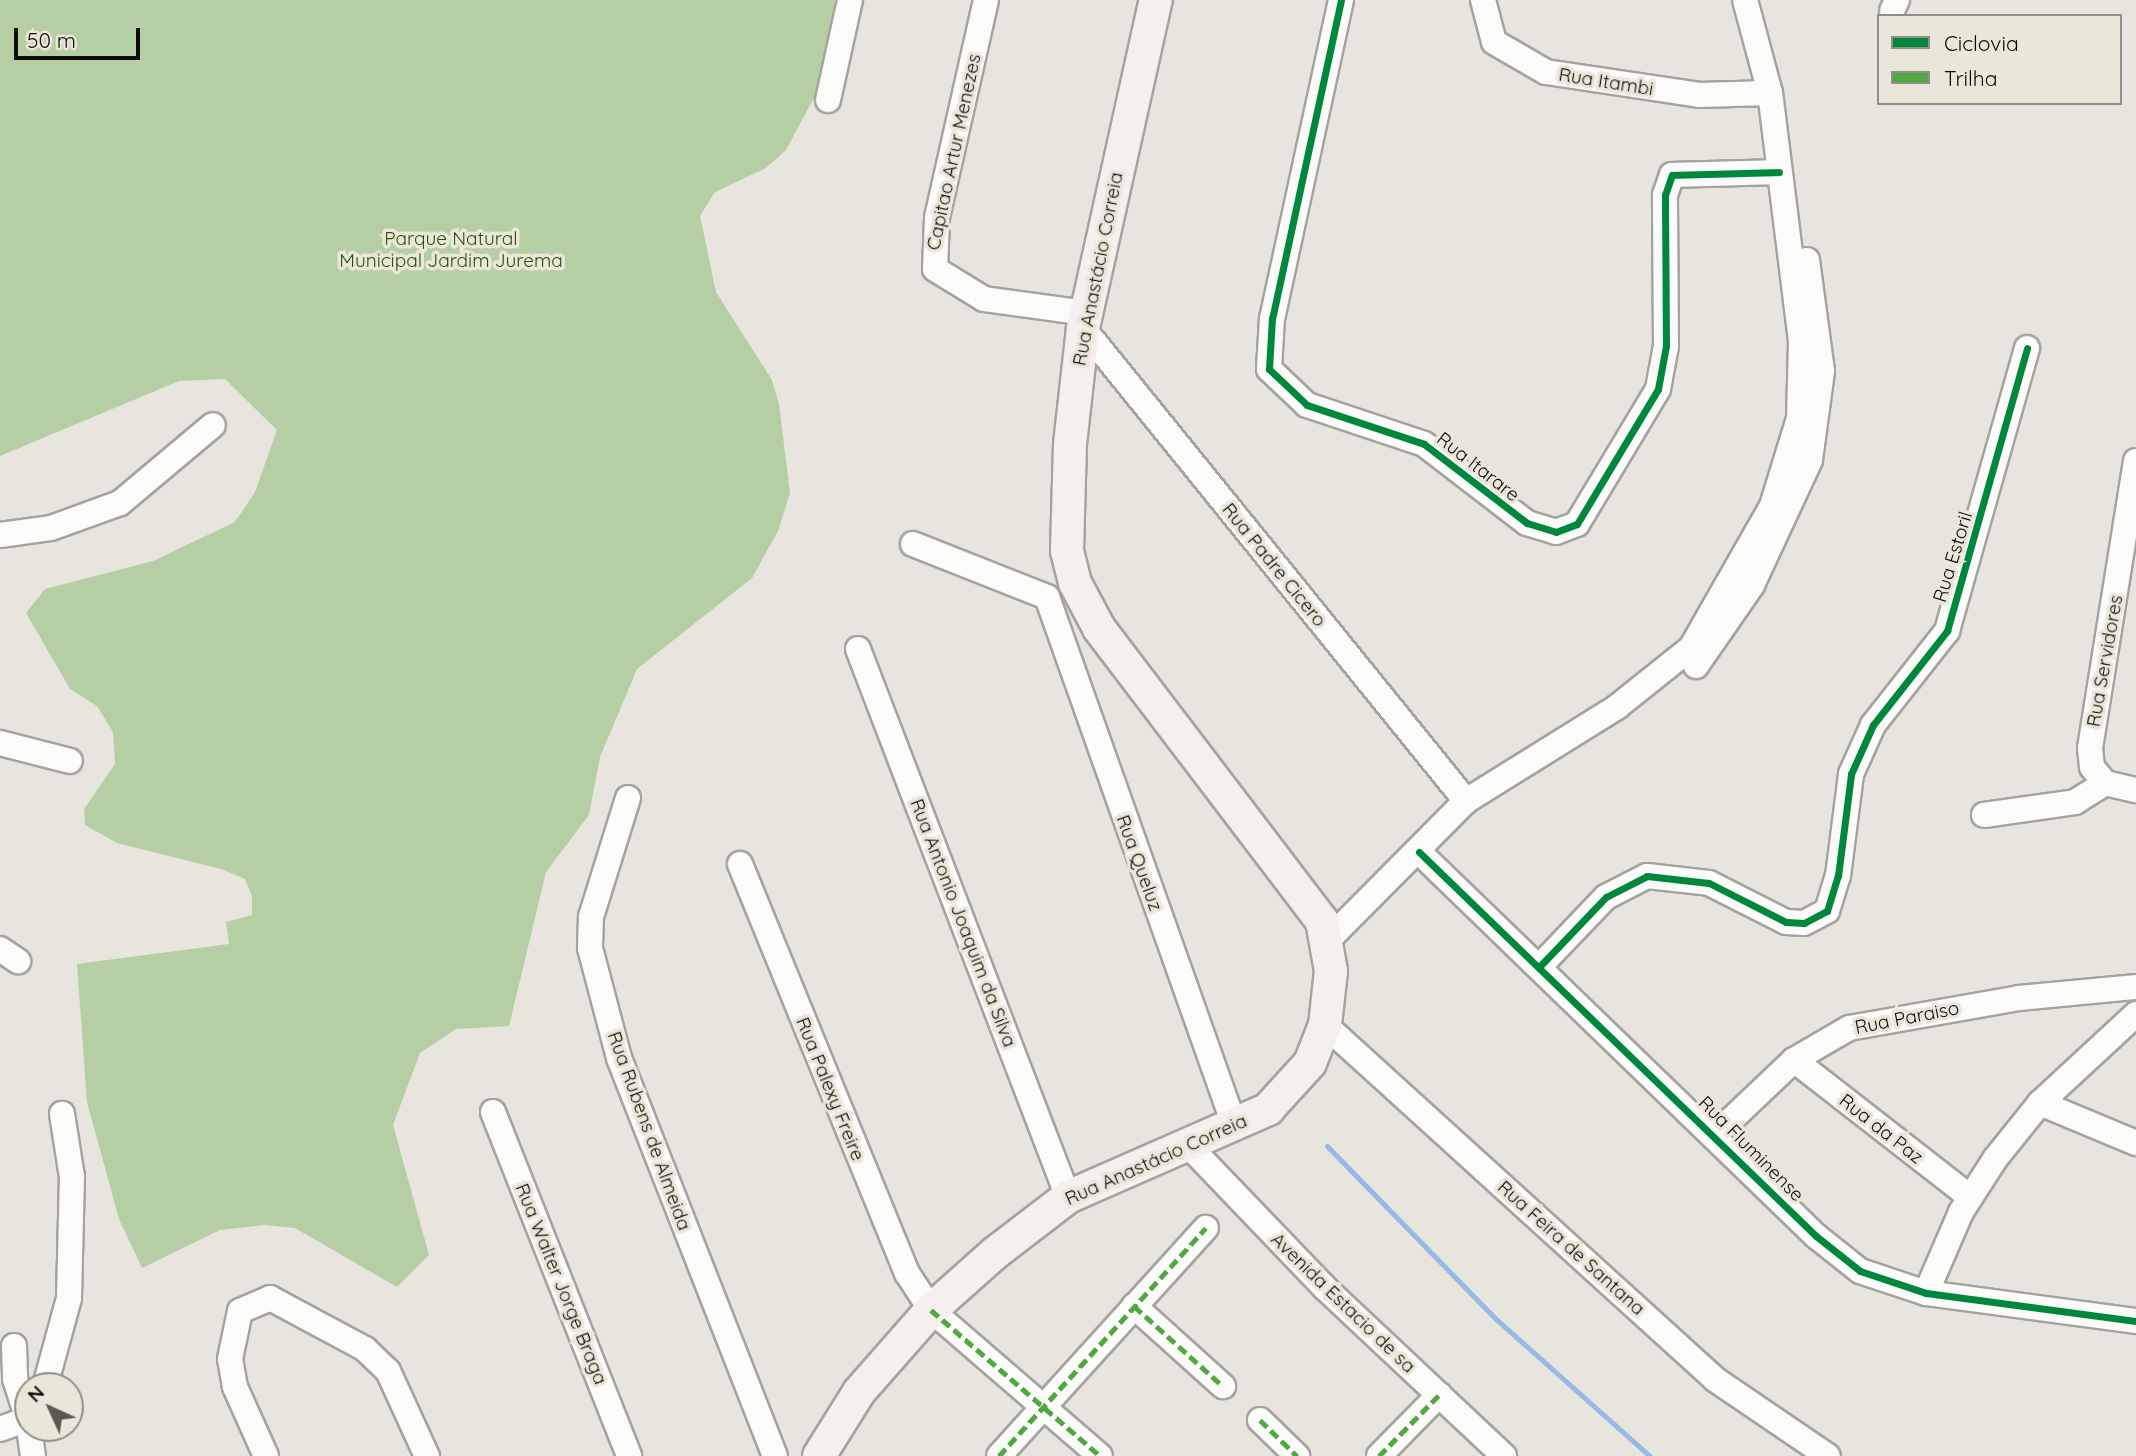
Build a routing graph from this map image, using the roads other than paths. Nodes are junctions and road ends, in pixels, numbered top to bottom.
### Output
1 (850, 0) edge
2 (986, 0) edge
3 (1156, 0) edge
4 (1341, 0) edge
5 (1483, 0) edge
6 (1745, 0) edge
7 (1770, 93) junction
8 (828, 100) dead end
9 (1779, 172) junction
10 (1084, 320) junction
11 (2027, 348) dead end
12 (213, 425) dead end
13 (2136, 461) edge
14 (0, 536) edge
15 (914, 544) dead end
16 (2128, 579) edge
17 (1075, 583) junction
18 (1047, 597) junction
19 (858, 649) dead end
20 (0, 743) edge
21 (70, 761) dead end
22 (2105, 783) junction
23 (2136, 790) edge
24 (628, 798) dead end
25 (1466, 801) junction
26 (1984, 815) dead end
27 (1419, 852) junction
28 (740, 864) dead end
29 (1329, 939) junction
30 (1539, 967) junction
31 (2136, 987) edge
32 (2136, 1014) edge
33 (1325, 1025) junction
34 (1794, 1060) junction
35 (2040, 1103) junction
36 (493, 1112) dead end
37 (62, 1114) dead end
38 (1235, 1127) junction
39 (1715, 1135) junction
40 (2136, 1143) edge
41 (1188, 1145) junction
42 (1969, 1196) junction
43 (1068, 1197) junction
44 (1206, 1228) dead end
45 (1926, 1293) junction
46 (1134, 1306) junction
47 (930, 1310) junction
48 (2136, 1321) edge
49 (14, 1346) dead end
50 (15, 1372) edge
51 (49, 1372) edge
52 (1223, 1386) dead end
53 (1439, 1395) junction
54 (1044, 1406) junction
55 (1260, 1420) dead end
56 (266, 1456) edge
57 (427, 1456) edge
58 (629, 1456) edge
59 (775, 1456) edge
60 (819, 1456) edge
61 (999, 1456) edge
62 (1100, 1456) edge
63 (1297, 1456) edge
64 (1379, 1456) edge
65 (1504, 1456) edge
66 (1828, 1456) edge

1 - 8 street
2 - 10 street, Capitao Artur Menezes
3 - 10 main road, Rua Anastácio Correia
4 - 9 street, Rua Itarare
5 - 7 street, Rua Itambi
6 - 7 street
7 - 9 street
9 - 25 street
10 - 17 main road, Rua Anastácio Correia
10 - 25 street, Rua Padre Cicero
11 - 30 street, Rua Estoril
12 - 14 street
13 - 16 street, Rua Servidores
15 - 18 street
16 - 22 street, Rua Servidores
17 - 18 street
17 - 29 main road, Rua Anastácio Correia
18 - 38 street, Rua Queluz
19 - 43 street, Rua Antonio Joaquim da Silva
20 - 21 street
22 - 23 street
22 - 26 street
24 - 59 street, Rua Rubens de Almeida
25 - 27 street
27 - 29 street
27 - 30 street, Rua Fluminense
28 - 47 street, Rua Palexy Freire
29 - 33 main road, Rua Anastácio Correia
30 - 39 street, Rua Fluminense
31 - 34 street, Rua Paraiso
32 - 35 street
33 - 38 main road, Rua Anastácio Correia
33 - 66 street, Rua Feira de Santana
34 - 39 street, Rua Paraiso
34 - 42 street, Rua da Paz
35 - 40 street
35 - 42 street
36 - 58 street, Rua Walter Jorge Braga
37 - 51 street
38 - 41 main road, Rua Anastácio Correia
39 - 45 street, Rua Fluminense
41 - 43 main road, Rua Anastácio Correia
41 - 53 street, Avenida Estacio de sa
42 - 45 street
43 - 47 main road, Rua Anastácio Correia
44 - 46 street
45 - 48 street, Rua Fluminense
46 - 52 street
46 - 54 street
47 - 54 street
47 - 60 main road, Rua Anastácio Correia
49 - 50 street
53 - 64 street
53 - 65 street, Avenida Estacio de sa
54 - 61 street
54 - 62 street
55 - 63 street
56 - 57 street

